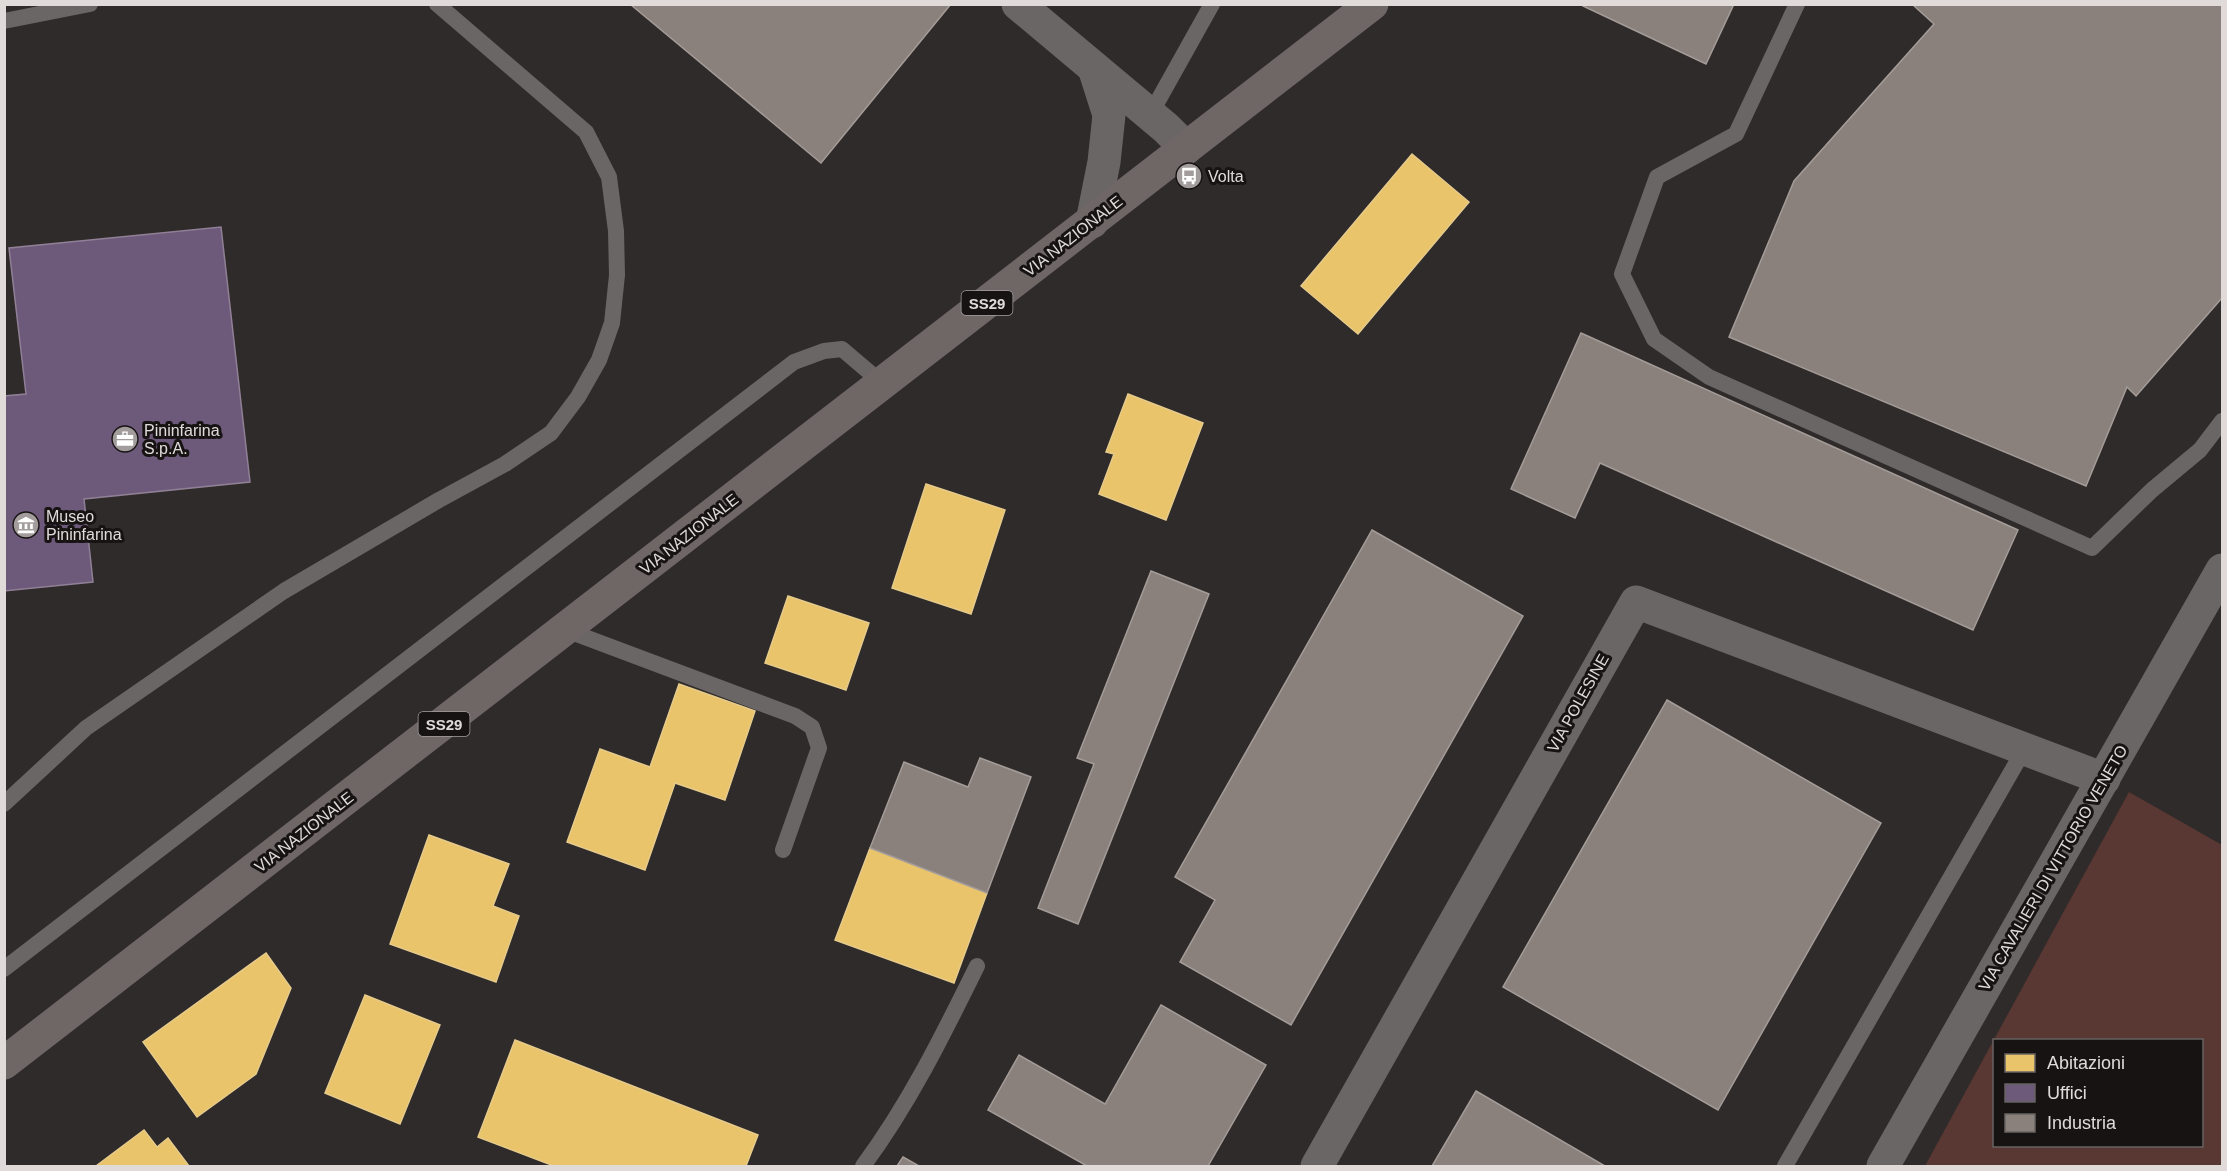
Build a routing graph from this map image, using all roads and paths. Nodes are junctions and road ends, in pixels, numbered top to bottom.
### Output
1 (437, 4) edge
2 (1018, 4) edge
3 (1212, 4) edge
4 (1372, 4) edge
5 (1797, 4) edge
6 (88, 5) edge
7 (4, 21) edge
8 (1095, 69) junction
9 (1150, 115) junction
10 (1186, 148) junction
11 (1092, 222) junction
12 (882, 383) junction
13 (2223, 421) edge
14 (2223, 570) edge
15 (566, 630) junction
16 (2025, 748) junction
17 (2103, 779) junction
18 (4, 804) edge
19 (783, 850) dead end
20 (977, 966) dead end
21 (4, 969) edge
22 (4, 1063) edge
23 (863, 1167) edge
24 (1317, 1167) edge
25 (1785, 1167) edge
26 (1883, 1167) edge

1 - 18 lane
2 - 8 street
3 - 9 lane
4 - 10 main road, VIA NAZIONALE / SS29
5 - 13 lane
6 - 7 lane
8 - 9 street
8 - 11 street
9 - 10 street
10 - 11 main road, VIA NAZIONALE / SS29
11 - 12 main road, VIA NAZIONALE / SS29
12 - 15 main road, VIA NAZIONALE / SS29
12 - 21 lane
14 - 17 street, VIA CAVALIERI DI VITTORIO VENETO
15 - 19 lane
15 - 22 main road, VIA NAZIONALE / SS29
16 - 17 street, VIA POLESINE
16 - 24 street, VIA POLESINE
16 - 25 lane
17 - 26 street, VIA CAVALIERI DI VITTORIO VENETO
20 - 23 lane

